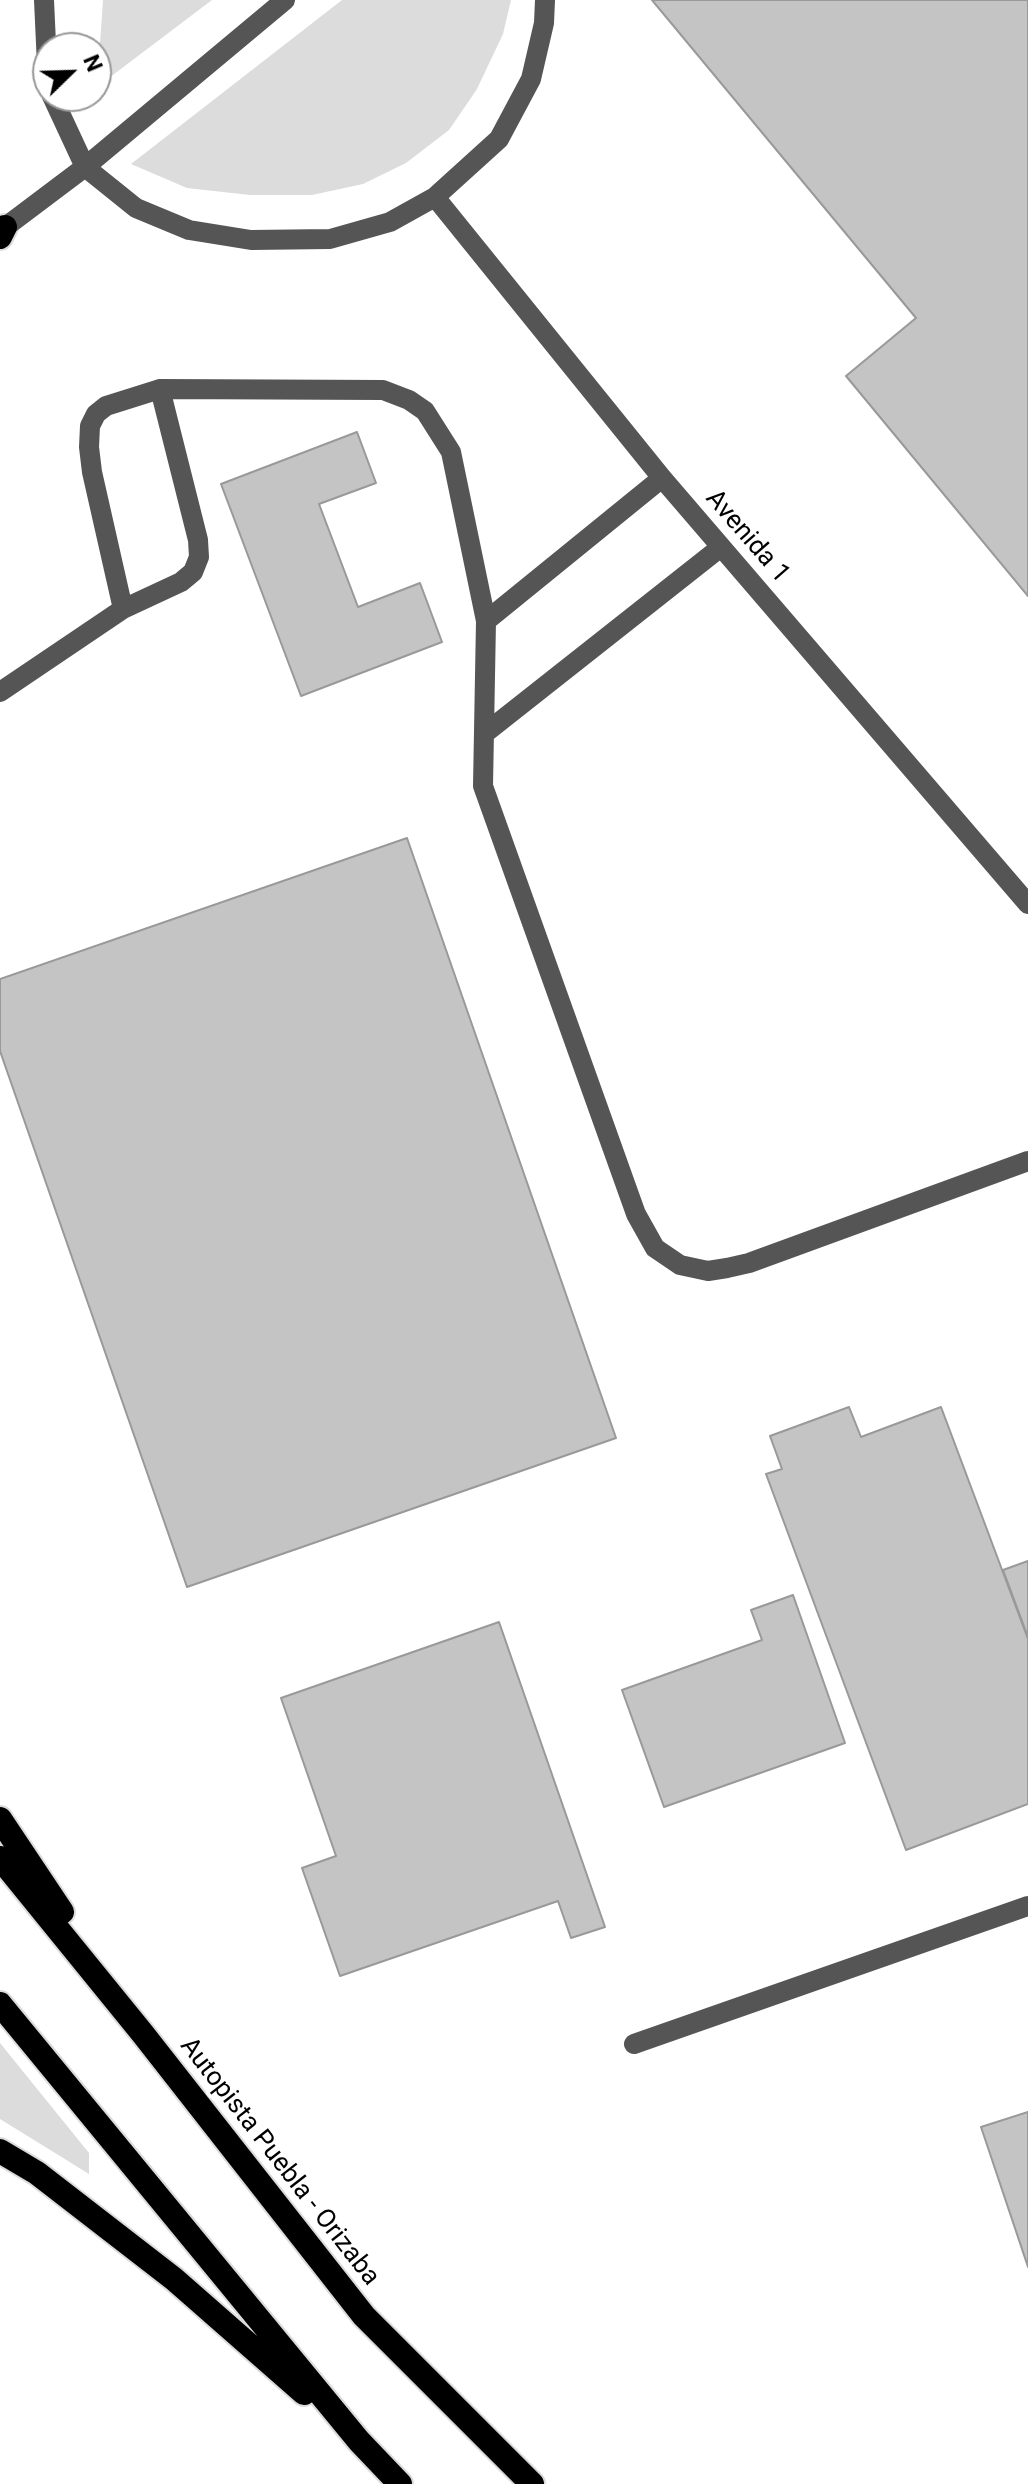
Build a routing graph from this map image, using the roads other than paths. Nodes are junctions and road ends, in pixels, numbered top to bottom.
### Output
1 (44, 0) edge
2 (285, 0) edge
3 (545, 0) edge
4 (45, 32) edge
5 (59, 112) edge
6 (85, 167) junction
7 (435, 197) junction
8 (1, 231) edge
9 (160, 389) junction
10 (662, 478) junction
11 (721, 547) junction
12 (123, 609) junction
13 (486, 621) junction
14 (0, 692) edge
15 (484, 734) junction
16 (1028, 904) edge
17 (1028, 1161) edge
18 (0, 1819) edge
19 (0, 1858) edge
20 (1028, 1906) edge
21 (0, 2004) edge
22 (143, 2034) junction
23 (634, 2044) dead end
24 (0, 2151) edge
25 (359, 2441) junction
26 (400, 2484) edge
27 (532, 2484) edge

1 - 4 street
2 - 6 street
3 - 7 street
5 - 6 street
6 - 7 street
6 - 8 street
7 - 10 street, Avenida 1
9 - 12 street
9 - 12 street
9 - 13 street
10 - 11 street, Avenida 1
10 - 13 street
11 - 15 street
11 - 16 street, Avenida 1
12 - 14 street
13 - 15 street
15 - 17 street
18 - 22 highway
19 - 22 highway, Autopista Puebla - Orizaba
20 - 23 street
21 - 25 highway
22 - 27 highway, Autopista Puebla - Orizaba
24 - 25 highway
25 - 26 highway

